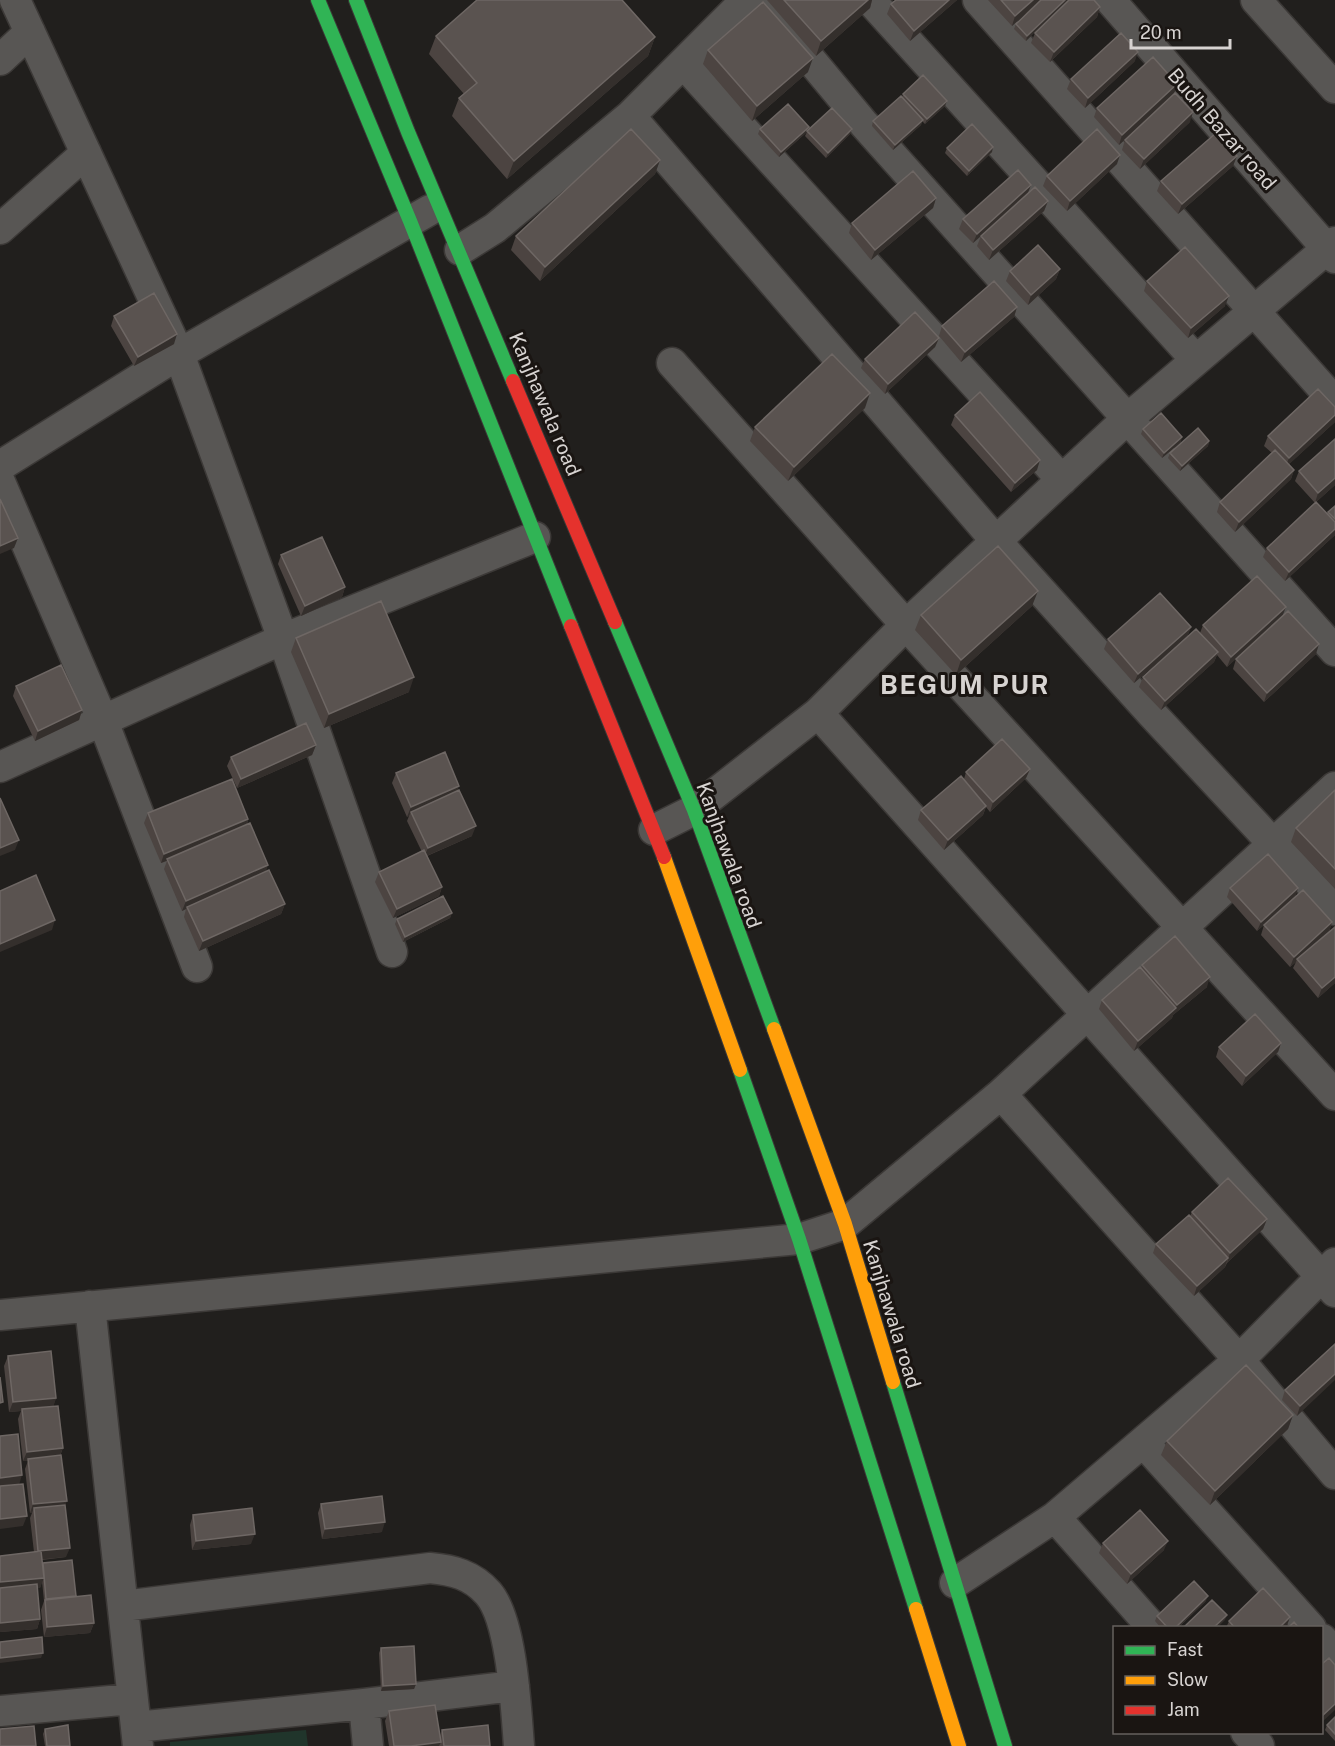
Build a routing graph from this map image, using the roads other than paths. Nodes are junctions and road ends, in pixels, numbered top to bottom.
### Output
1 (15, 0) edge
2 (318, 0) edge
3 (356, 0) edge
4 (746, 0) edge
5 (761, 0) edge
6 (870, 0) edge
7 (978, 0) edge
8 (1110, 0) edge
9 (1256, 0) edge
10 (30, 32) junction
11 (0, 60) edge
12 (683, 63) junction
13 (1335, 88) edge
14 (630, 116) junction
15 (86, 153) junction
16 (440, 204) junction
17 (410, 221) junction
18 (0, 229) edge
19 (460, 250) junction
20 (1332, 250) edge
21 (1254, 312) junction
22 (179, 354) junction
23 (1196, 360) junction
24 (672, 363) dead end
25 (1335, 402) edge
26 (1126, 420) junction
27 (0, 466) edge
28 (1062, 480) junction
29 (0, 482) edge
30 (535, 537) junction
31 (996, 541) junction
32 (906, 625) junction
33 (283, 639) junction
34 (1335, 651) edge
35 (818, 713) junction
36 (103, 721) junction
37 (0, 767) edge
38 (1335, 787) edge
39 (694, 810) junction
40 (654, 830) junction
41 (1275, 843) junction
42 (1335, 910) edge
43 (1183, 928) junction
44 (392, 952) dead end
45 (197, 967) dead end
46 (1088, 1015) junction
47 (1001, 1094) junction
48 (1335, 1095) edge
49 (844, 1224) junction
50 (800, 1239) junction
51 (1330, 1277) edge
52 (90, 1306) junction
53 (0, 1315) edge
54 (1239, 1360) junction
55 (1143, 1442) junction
56 (1335, 1474) edge
57 (1055, 1517) junction
58 (955, 1583) junction
59 (123, 1606) junction
60 (1151, 1626) edge
61 (1309, 1626) edge
62 (1323, 1640) edge
63 (1335, 1654) edge
64 (514, 1686) junction
65 (364, 1704) junction
66 (1, 1706) edge
67 (135, 1724) edge
68 (1248, 1734) edge
69 (368, 1746) edge
70 (519, 1746) edge
71 (959, 1746) edge
72 (1005, 1746) edge
73 (1258, 1746) edge

1 - 10 street
2 - 17 main road
3 - 16 main road, Kanjhawala road
4 - 12 street
5 - 26 street
6 - 23 street
7 - 21 street
8 - 20 street, Budh Bazar road
9 - 13 street
10 - 11 street
10 - 15 street
12 - 14 street
12 - 28 street
14 - 19 street
14 - 31 street
15 - 18 street
15 - 22 street
16 - 17 street
16 - 19 main road, Kanjhawala road
17 - 22 street
17 - 30 main road
19 - 39 main road, Kanjhawala road
20 - 21 street
21 - 23 street
21 - 25 street
22 - 27 street
22 - 33 street
23 - 26 street
24 - 32 street
26 - 28 street
26 - 34 street
28 - 31 street
29 - 36 street
30 - 33 street
30 - 40 main road
31 - 32 street
31 - 41 street
32 - 35 street
32 - 43 street
33 - 36 street
33 - 44 street
35 - 39 street
35 - 46 street
36 - 37 street
36 - 45 street
38 - 41 street
39 - 40 street
39 - 49 main road, Kanjhawala road
40 - 50 main road
41 - 42 street
41 - 43 street
43 - 46 street
43 - 48 street
46 - 47 street
46 - 51 street
47 - 49 street
47 - 54 street
49 - 50 street
49 - 58 main road, Kanjhawala road
50 - 52 street
50 - 71 main road
51 - 54 street
52 - 53 street
52 - 59 street
54 - 55 street
54 - 56 street
55 - 57 street
55 - 61 street
57 - 58 street
57 - 60 street
58 - 72 main road, Kanjhawala road
59 - 64 street
59 - 67 street
62 - 63 street
64 - 65 street
64 - 70 street
65 - 67 street
65 - 69 street
66 - 67 street
68 - 73 street

